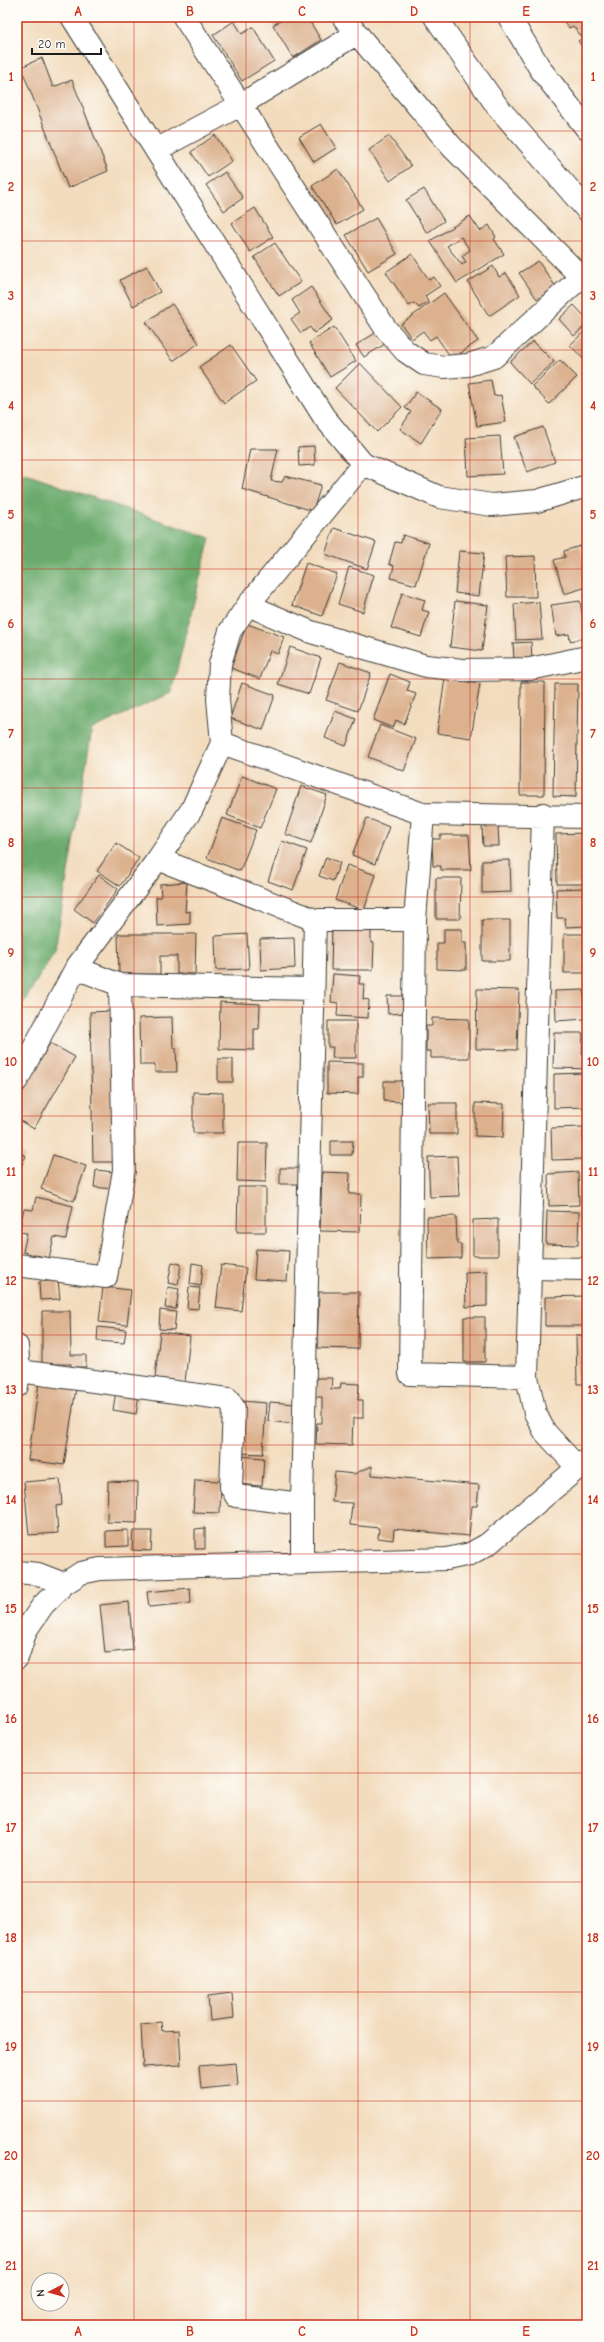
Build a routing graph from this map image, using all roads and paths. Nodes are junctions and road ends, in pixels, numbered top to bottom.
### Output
1 (72, 17) edge
2 (184, 17) edge
3 (343, 17) edge
4 (435, 17) edge
5 (509, 17) edge
6 (356, 34) junction
7 (242, 104) junction
8 (587, 129) edge
9 (156, 150) junction
10 (587, 210) edge
11 (363, 464) junction
12 (587, 486) edge
13 (248, 605) junction
14 (587, 657) edge
15 (222, 743) junction
16 (423, 814) junction
17 (543, 814) junction
18 (587, 816) edge
19 (158, 859) junction
20 (315, 920) junction
21 (415, 920) junction
22 (76, 968) junction
23 (120, 985) junction
24 (312, 989) junction
25 (17, 1080) edge
26 (17, 1265) edge
27 (530, 1268) junction
28 (587, 1269) edge
29 (17, 1346) edge
30 (527, 1377) junction
31 (18, 1378) edge
32 (582, 1464) edge
33 (302, 1504) junction
34 (302, 1563) junction
35 (17, 1572) edge
36 (64, 1584) junction
37 (17, 1658) edge

1 - 9 street
2 - 7 street
3 - 6 street
4 - 10 street
5 - 8 street
6 - 7 street
6 - 7 street
7 - 9 street
9 - 11 street
11 - 12 street
11 - 13 street
13 - 14 street
13 - 15 street
15 - 16 street
15 - 19 street
16 - 17 street
16 - 21 street
17 - 18 street
17 - 27 street
19 - 20 street
19 - 22 street
20 - 21 street
20 - 24 street
21 - 30 street
22 - 23 street
22 - 25 street
23 - 24 street
23 - 26 street
24 - 33 street
27 - 28 street
27 - 30 street
29 - 31 street
30 - 32 street
31 - 33 street
32 - 34 street
33 - 34 street
34 - 36 street
35 - 36 street
36 - 37 street

